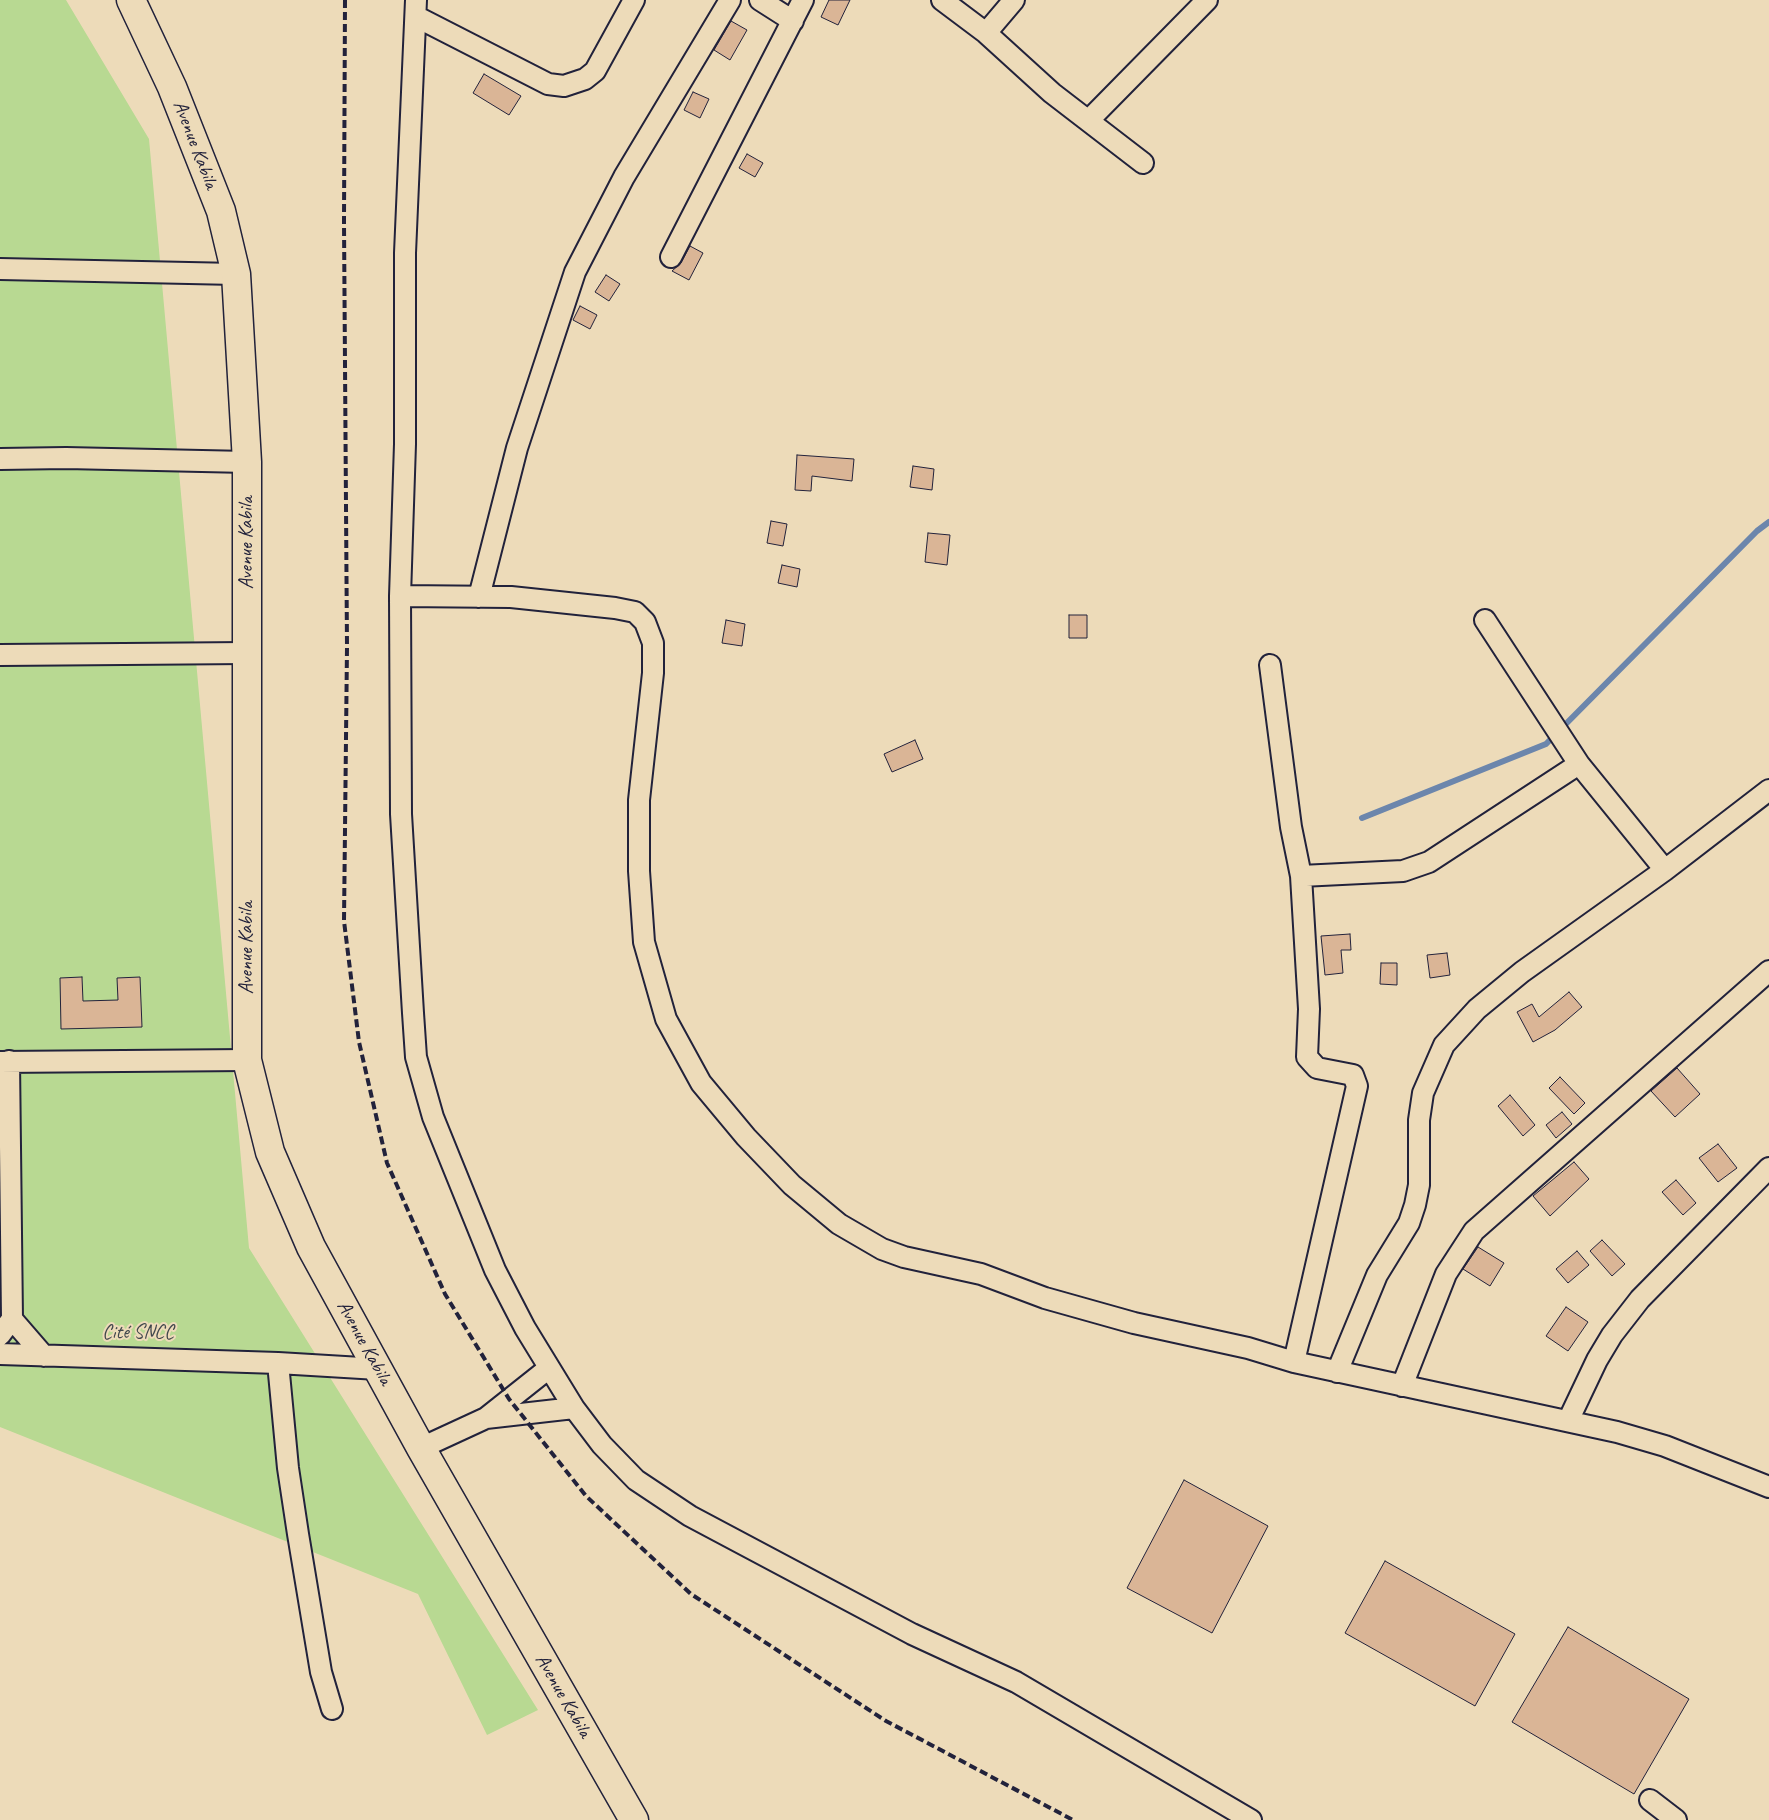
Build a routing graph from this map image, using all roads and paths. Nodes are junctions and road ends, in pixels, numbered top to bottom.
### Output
1 (131, 0) edge
2 (634, 0) edge
3 (730, 0) edge
4 (760, 0) edge
5 (803, 0) edge
6 (942, 0) edge
7 (1014, 0) edge
8 (1207, 0) edge
9 (416, 8) edge
10 (793, 21) junction
11 (986, 33) junction
12 (1089, 120) junction
13 (1143, 164) dead end
14 (671, 257) dead end
15 (0, 269) edge
16 (236, 274) junction
17 (0, 459) edge
18 (247, 462) junction
19 (400, 596) junction
20 (479, 597) junction
21 (1485, 620) dead end
22 (247, 653) junction
23 (0, 654) edge
24 (1270, 665) dead end
25 (1579, 764) junction
26 (1769, 790) edge
27 (1665, 870) junction
28 (1301, 876) junction
29 (1769, 971) edge
30 (247, 1060) junction
31 (4, 1062) edge
32 (1769, 1168) edge
33 (6, 1327) edge
34 (0, 1354) edge
35 (44, 1356) junction
36 (1294, 1362) junction
37 (278, 1363) junction
38 (549, 1368) junction
39 (378, 1369) junction
40 (1337, 1372) junction
41 (1402, 1386) junction
42 (574, 1408) junction
43 (486, 1418) junction
44 (1568, 1421) junction
45 (421, 1448) junction
46 (1769, 1487) edge
47 (332, 1709) dead end
48 (1650, 1800) dead end
49 (634, 1820) edge
50 (1251, 1820) edge
51 (1676, 1820) edge

1 - 16 highway, Avenue Kabila
2 - 9 street
3 - 20 street
4 - 10 street
5 - 10 street
6 - 11 street
7 - 11 street
8 - 12 street
9 - 19 street
10 - 14 street
11 - 12 street
12 - 13 street
15 - 16 street
16 - 18 highway, Avenue Kabila
17 - 18 street
18 - 22 highway, Avenue Kabila
19 - 20 street
19 - 38 street
20 - 36 street
21 - 25 street
22 - 23 street
22 - 30 highway, Avenue Kabila
24 - 28 street
25 - 27 street
25 - 28 street
26 - 27 street
27 - 40 street
28 - 36 street
29 - 41 street
30 - 31 street
30 - 39 highway, Avenue Kabila
31 - 33 street
32 - 44 street
33 - 35 street
34 - 35 street
35 - 37 street
36 - 40 street
37 - 39 street
37 - 47 street
38 - 42 street
38 - 43 street
39 - 45 highway, Avenue Kabila
40 - 41 street
41 - 44 street
42 - 43 street
42 - 50 street
43 - 45 street
44 - 46 street
45 - 49 highway, Avenue Kabila
48 - 51 street

